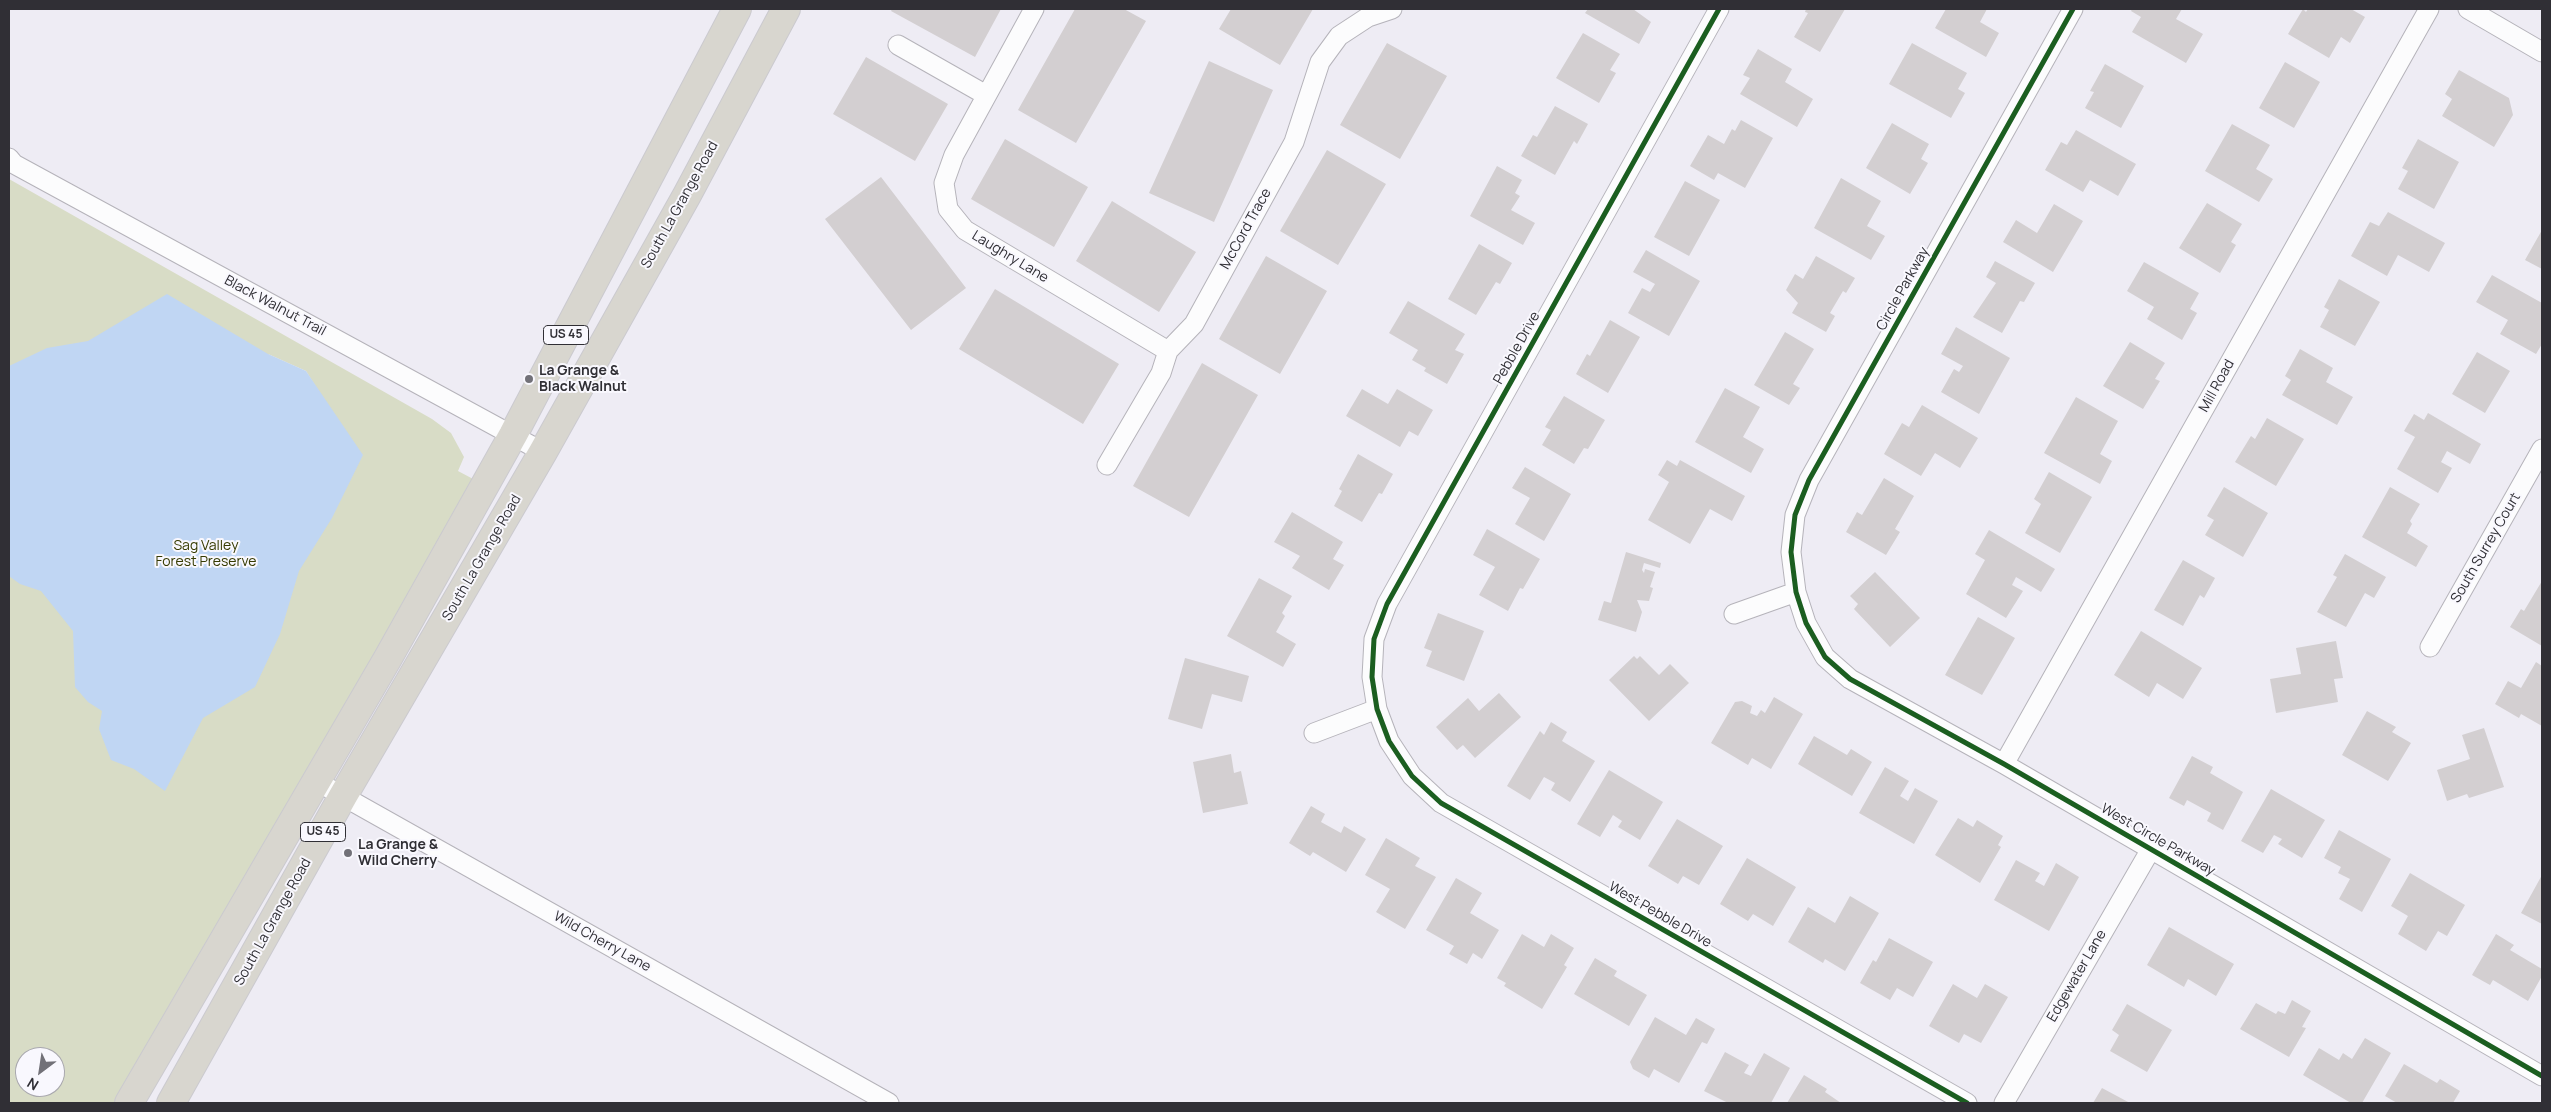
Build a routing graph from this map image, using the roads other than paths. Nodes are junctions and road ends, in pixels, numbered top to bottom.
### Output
1 (737, 9) edge
2 (786, 9) edge
3 (1034, 9) edge
4 (1392, 9) edge
5 (1719, 9) edge
6 (2073, 9) edge
7 (2429, 9) edge
8 (2468, 9) edge
9 (898, 45) dead end
10 (2542, 52) edge
11 (986, 95) junction
12 (9, 158) edge
13 (1168, 351) junction
14 (513, 435) junction
15 (2542, 449) edge
16 (543, 452) junction
17 (1107, 465) dead end
18 (1796, 592) junction
19 (1734, 614) dead end
20 (2430, 647) dead end
21 (1378, 709) junction
22 (1314, 733) dead end
23 (2004, 764) junction
24 (316, 780) junction
25 (343, 796) junction
26 (2150, 849) junction
27 (2542, 1076) edge
28 (129, 1103) edge
29 (171, 1103) edge
30 (889, 1103) edge
31 (1967, 1103) edge
32 (2004, 1103) edge

1 - 14 highway, US 45
2 - 16 highway, South La Grange Road / US 45
3 - 11 street, Laughry Lane
4 - 13 street, McCord Trace
5 - 21 street, Pebble Drive
6 - 18 street, Circle Parkway
7 - 23 street, Mill Road
8 - 10 street
9 - 11 street
11 - 13 street, Laughry Lane
12 - 14 street, Black Walnut Trail
13 - 17 street, McCord Trace
14 - 16 street, Black Walnut Trail
14 - 24 highway, US 45
15 - 20 street, South Surrey Court
16 - 25 highway, South La Grange Road / US 45
18 - 19 street
18 - 23 street, West Circle Parkway
21 - 22 street
21 - 31 street, West Pebble Drive
23 - 26 street, West Circle Parkway
24 - 25 street, Wild Cherry Lane
24 - 28 highway, US 45
25 - 29 highway, South La Grange Road / US 45
25 - 30 street, Wild Cherry Lane
26 - 27 street, West Circle Parkway
26 - 32 street, Edgewater Lane

